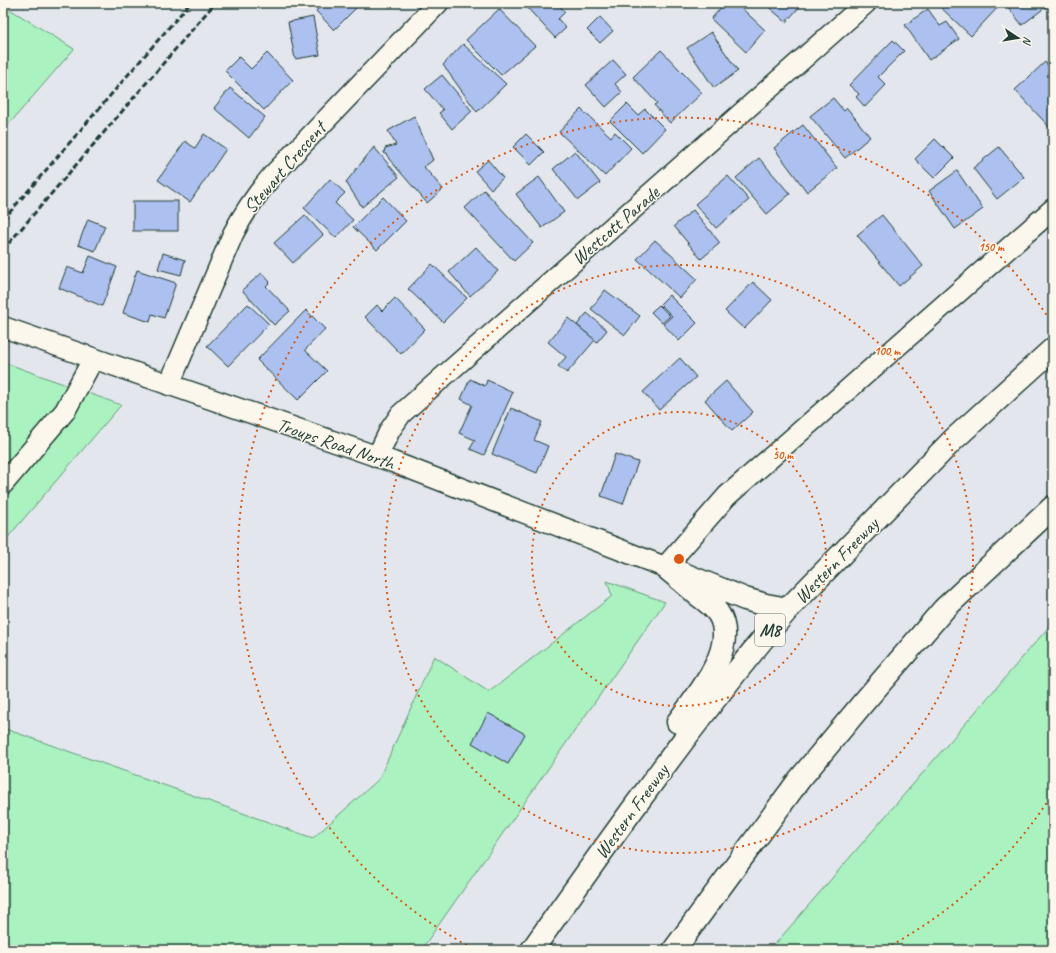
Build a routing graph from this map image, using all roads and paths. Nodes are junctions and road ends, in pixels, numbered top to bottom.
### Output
1 (438, 3) edge
2 (866, 3) edge
3 (1053, 209) edge
4 (3, 327) edge
5 (1053, 349) edge
6 (93, 359) junction
7 (169, 385) junction
8 (377, 457) junction
9 (3, 484) edge
10 (1053, 507) edge
11 (665, 567) junction
12 (788, 609) junction
13 (528, 950) edge
14 (532, 950) edge
15 (674, 950) edge

1 - 7 street, Stewart Crescent
2 - 8 street, Westcott Parade
3 - 11 street
4 - 6 street, Troups Road North
5 - 12 highway, Western Freeway / M8
6 - 7 street, Troups Road North
6 - 9 street
7 - 8 street, Troups Road North
8 - 11 street, Troups Road North
10 - 15 highway
11 - 12 highway
11 - 13 highway
12 - 14 highway, Western Freeway / M8

